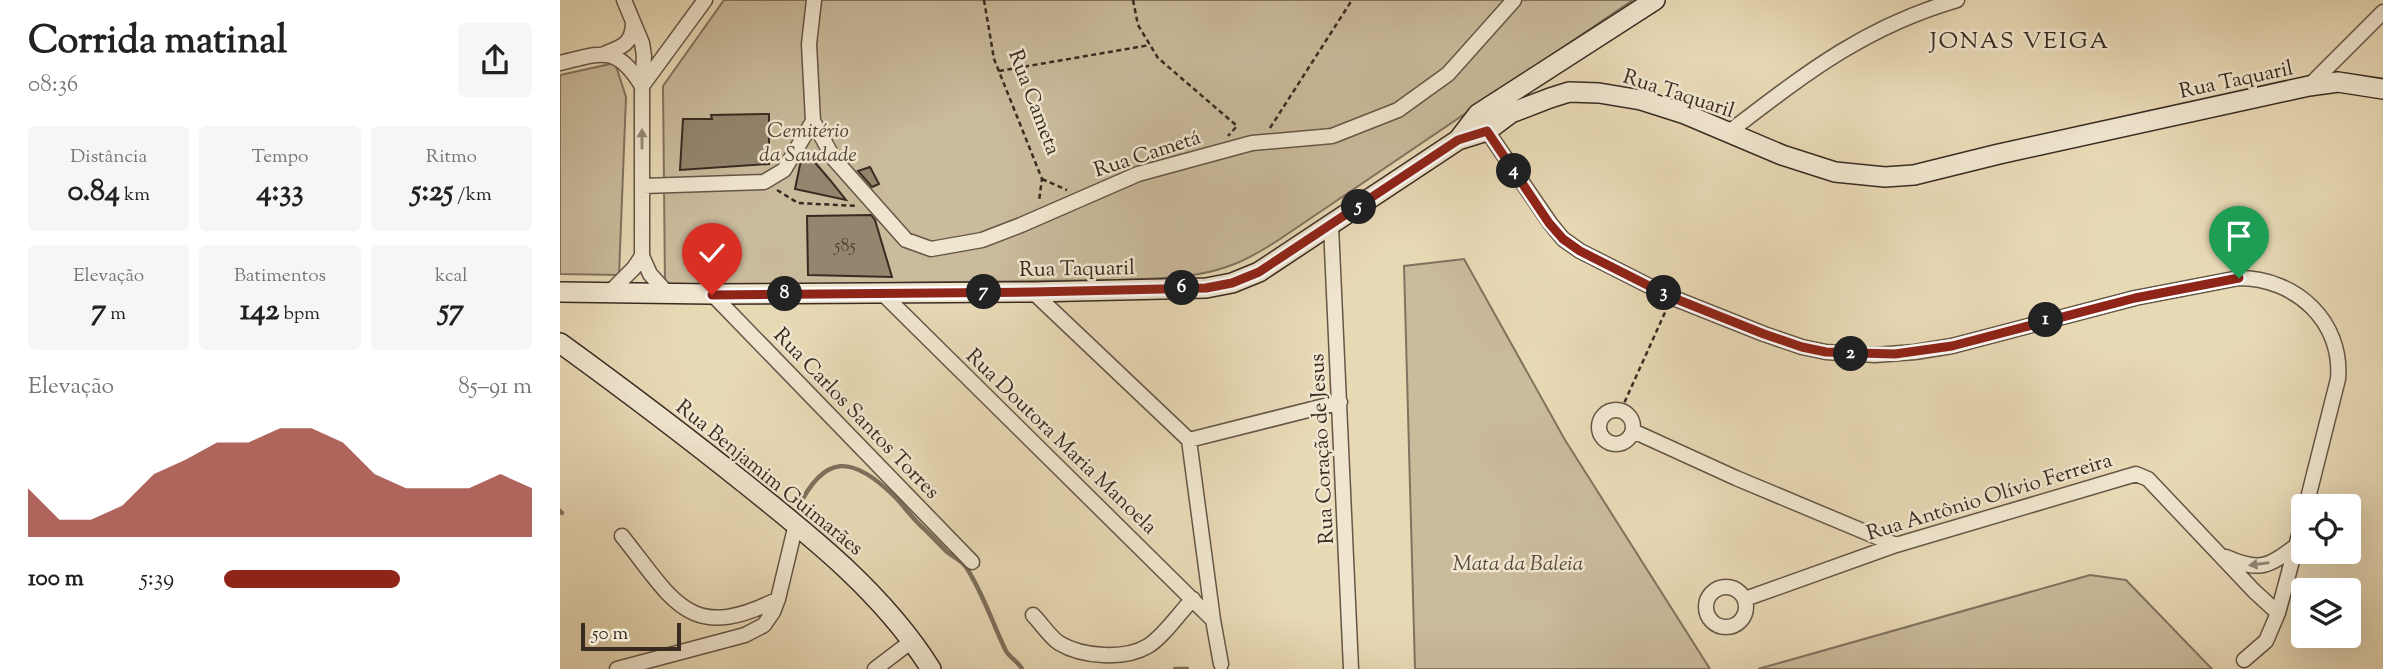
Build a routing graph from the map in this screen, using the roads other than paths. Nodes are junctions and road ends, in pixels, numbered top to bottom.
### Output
1 (624, 0) edge
2 (705, 0) edge
3 (814, 0) edge
4 (1514, 0) edge
5 (1655, 0) edge
6 (1958, 0) edge
7 (2383, 12) edge
8 (633, 22) junction
9 (606, 53) junction
10 (560, 63) edge
11 (642, 86) junction
12 (2309, 86) junction
13 (2383, 89) edge
14 (813, 121) junction
15 (1483, 123) junction
16 (1730, 132) junction
17 (643, 186) junction
18 (1331, 226) junction
19 (642, 256) junction
20 (560, 292) edge
21 (1033, 292) junction
22 (609, 293) junction
23 (881, 293) junction
24 (668, 294) junction
25 (712, 295) junction
26 (560, 342) edge
27 (1340, 402) junction
28 (1633, 431) junction
29 (1189, 440) junction
30 (2309, 494) edge
31 (796, 524) junction
32 (622, 536) dead end
33 (1896, 545) junction
34 (2291, 550) edge
35 (2219, 554) junction
36 (972, 562) dead end
37 (2292, 564) edge
38 (778, 599) junction
39 (1193, 599) junction
40 (1745, 600) dead end
41 (2278, 613) junction
42 (1033, 615) dead end
43 (1213, 620) junction
44 (912, 640) junction
45 (2244, 660) dead end
46 (1221, 664) dead end
47 (617, 669) edge
48 (875, 669) edge
49 (931, 669) edge
50 (1351, 669) edge

1 - 8 street
2 - 11 street
3 - 14 street, Rua Cametá
4 - 14 street, Rua Cametá
5 - 15 street
6 - 16 street
7 - 12 street
8 - 9 street
8 - 11 street
9 - 10 street
9 - 11 street
17 -> 11 street
12 - 13 street, Rua Taquaril
12 - 16 street, Rua Taquaril
14 - 17 street
15 - 16 street, Rua Taquaril
15 - 18 street, Rua Taquaril
15 - 30 street
17 - 19 street
18 - 21 street, Rua Taquaril
18 - 27 street, Rua Coração de Jesus
19 - 22 street
19 - 24 street
20 - 22 street, Rua Taquaril
21 - 23 street, Rua Taquaril
21 - 29 street
22 - 24 street, Rua Taquaril
23 - 25 street, Rua Taquaril
23 - 39 street, Rua Doutora Maria Manoela
24 - 25 street, Rua Taquaril
25 - 36 street, Rua Carlos Santos Torres
26 - 31 street, Rua Benjamim Guimarães
27 - 29 street
27 - 50 street, Rua Coração de Jesus
28 - 28 street
28 - 33 street
29 - 43 street
31 - 38 street
31 - 44 street, Rua Benjamim Guimarães
32 - 38 street
33 - 35 street, Rua Antônio Olívio Ferreira
33 - 40 street, Rua Antônio Olívio Ferreira
34 -> 35 street
35 - 41 street, Rua Antônio Olívio Ferreira
37 - 41 street
38 - 47 street
39 - 42 street
39 - 43 street, Rua Doutora Maria Manoela
41 - 45 street
43 - 46 street
44 - 48 street
44 - 49 street, Rua Benjamim Guimarães

